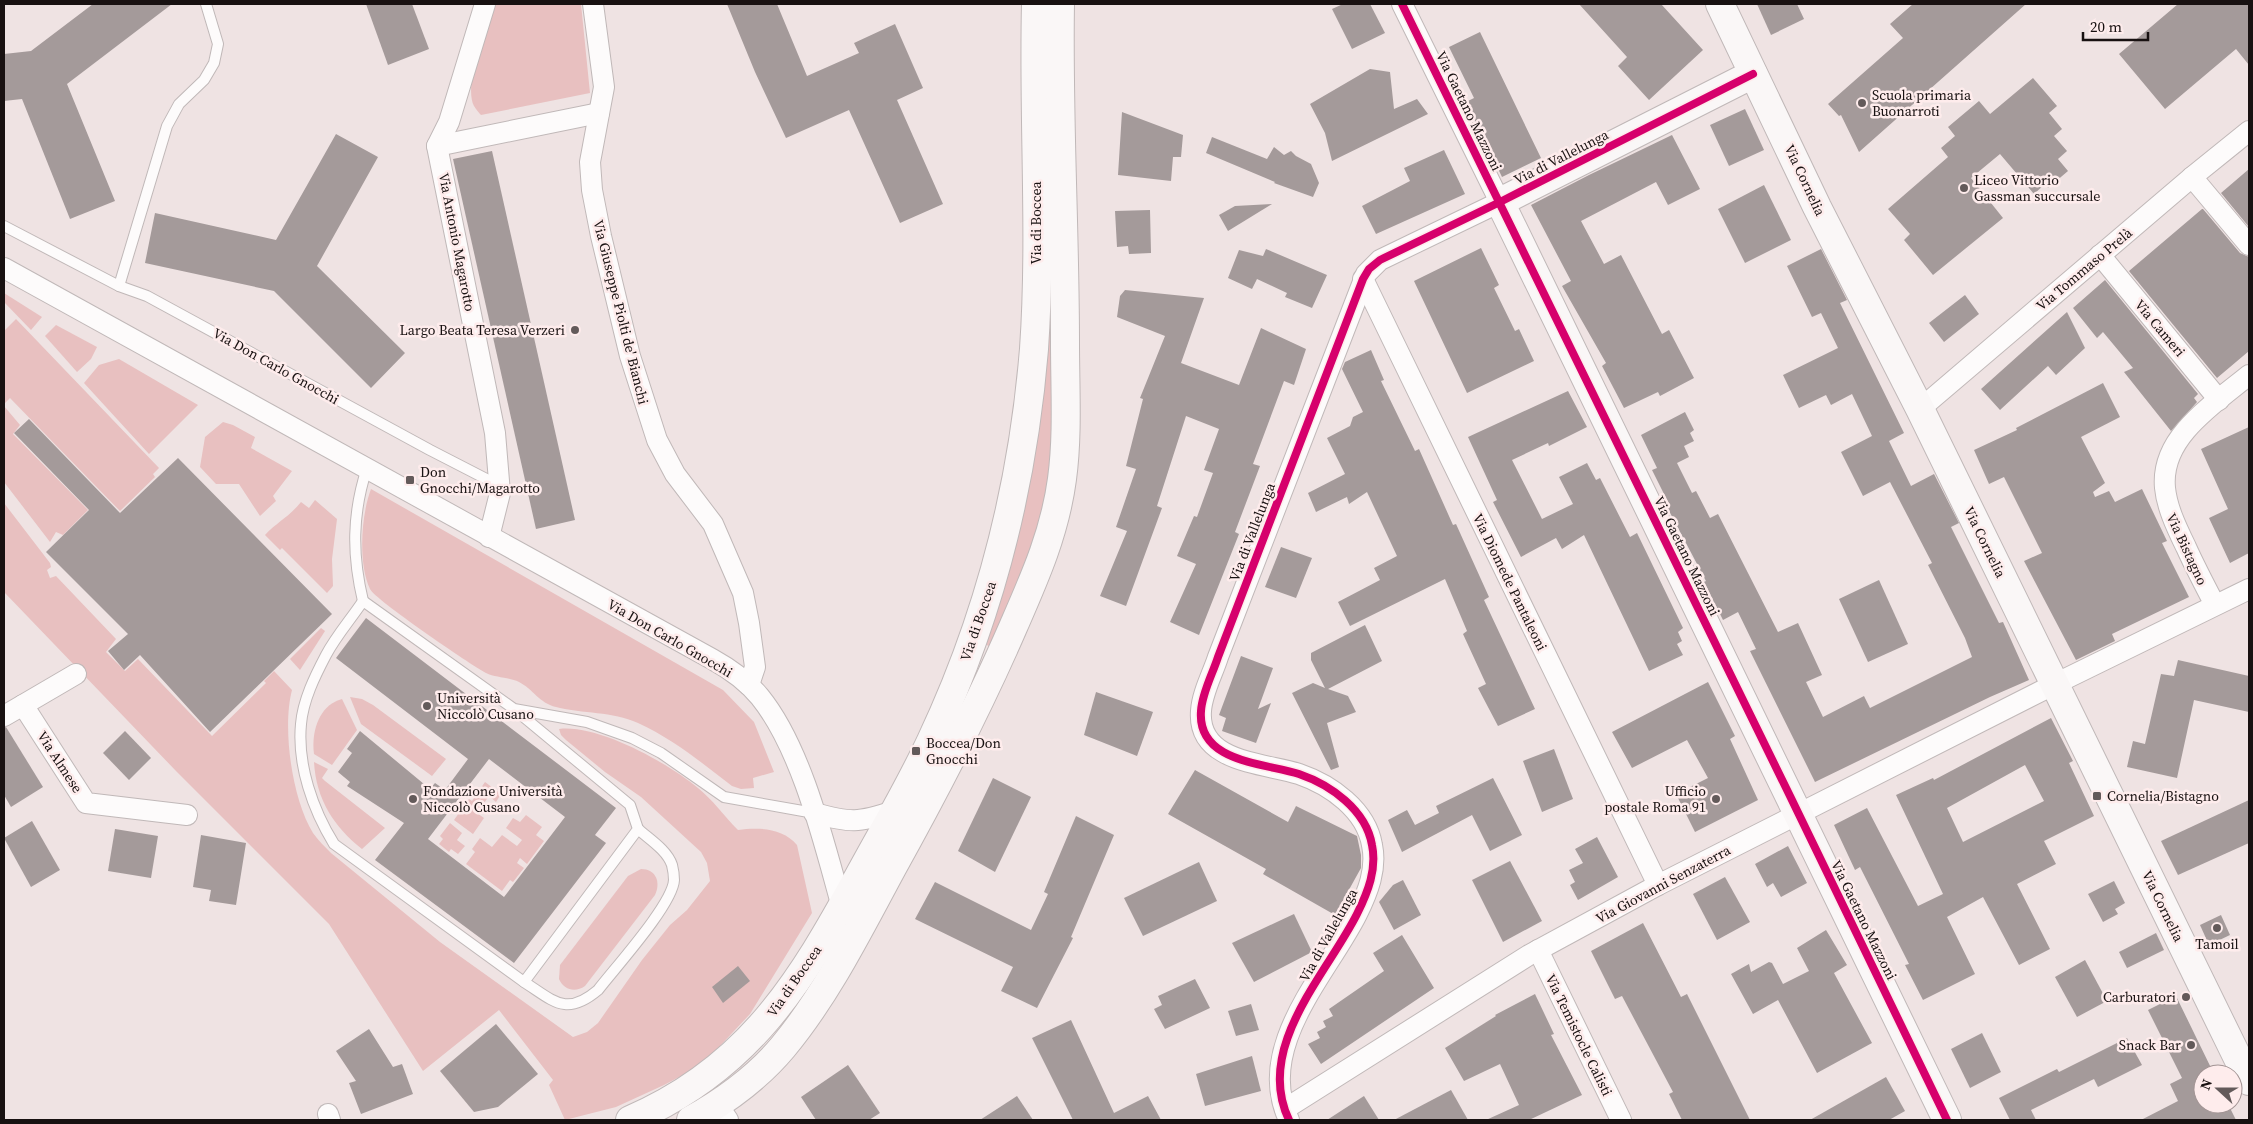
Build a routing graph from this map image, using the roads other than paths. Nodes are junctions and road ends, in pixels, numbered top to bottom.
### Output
1 (206, 4) edge
2 (485, 4) edge
3 (592, 4) edge
4 (1036, 4) edge
5 (1060, 4) edge
6 (1402, 4) edge
7 (1720, 4) edge
8 (1753, 74) junction
9 (600, 114) junction
10 (2249, 132) edge
11 (437, 146) junction
12 (2192, 177) junction
13 (1500, 202) junction
14 (4, 226) edge
15 (2249, 245) edge
16 (2100, 255) junction
17 (4, 268) edge
18 (1363, 279) junction
19 (119, 286) junction
20 (2249, 375) edge
21 (2219, 400) junction
22 (1920, 408) junction
23 (368, 468) junction
24 (500, 486) junction
25 (489, 537) junction
26 (2249, 589) edge
27 (363, 601) junction
28 (2214, 606) junction
29 (76, 674) dead end
30 (2055, 684) junction
31 (749, 685) junction
32 (24, 705) junction
33 (514, 710) junction
34 (4, 716) edge
35 (894, 811) junction
36 (814, 813) junction
37 (1799, 813) junction
38 (187, 816) dead end
39 (638, 829) junction
40 (1658, 885) junction
41 (853, 914) junction
42 (1538, 950) junction
43 (524, 982) junction
44 (2249, 1081) edge
45 (722, 1112) edge
46 (1287, 1114) edge
47 (630, 1120) edge
48 (692, 1120) edge
49 (1621, 1120) edge
50 (1947, 1120) edge

1 - 19 lane
2 - 11 street
3 - 9 street, Via Giuseppe Piolti de' Bianchi
4 - 35 street, Via di Boccea
5 - 41 street, Via di Boccea
6 - 13 street, Via Gaetano Mazzoni
7 - 8 street, Via Cornelia
8 - 13 street, Via di Vallelunga
8 - 22 street, Via Cornelia
9 - 11 street
9 - 31 street, Via Giuseppe Piolti de' Bianchi
10 - 12 street, Via Tommaso Prelà
11 - 24 street, Via Antonio Magarotto
12 - 15 street
12 - 16 street, Via Tommaso Prelà
13 - 18 street, Via di Vallelunga
13 - 37 street, Via Gaetano Mazzoni
14 - 19 lane, Via Don Carlo Gnocchi
16 - 21 street, Via Cameri
16 - 22 street, Via Tommaso Prelà
17 - 23 street, Via Don Carlo Gnocchi
18 - 40 street, Via Diomede Pantaleoni
18 - 46 street, Via di Vallelunga
19 - 24 lane, Via Don Carlo Gnocchi
20 - 21 street, Via Bistagno
21 - 28 street, Via Bistagno
22 - 30 street, Via Cornelia
23 - 25 street, Via Don Carlo Gnocchi
23 - 27 lane
24 - 25 street
25 - 31 street, Via Don Carlo Gnocchi
26 - 28 street
27 - 33 lane
27 - 43 lane
28 - 30 street
29 - 32 street
30 - 37 street, Via Giovanni Senzaterra
30 - 44 street, Via Cornelia
31 - 36 street, Via Don Carlo Gnocchi
32 - 34 street
32 - 38 street, Via Almese
33 - 36 lane
33 - 39 lane
35 - 36 street
35 - 41 street, Via di Boccea
36 - 41 street, Via Don Carlo Gnocchi
37 - 40 street, Via Giovanni Senzaterra
37 - 50 street, Via Gaetano Mazzoni
39 - 43 lane
39 - 43 lane
40 - 42 street, Via Giovanni Senzaterra
41 - 45 street, Via di Boccea
41 - 47 street, Via di Boccea
42 - 46 street, Via Giovanni Senzaterra
42 - 49 street, Via Temistocle Calisti
45 - 48 street, Via di Boccea

